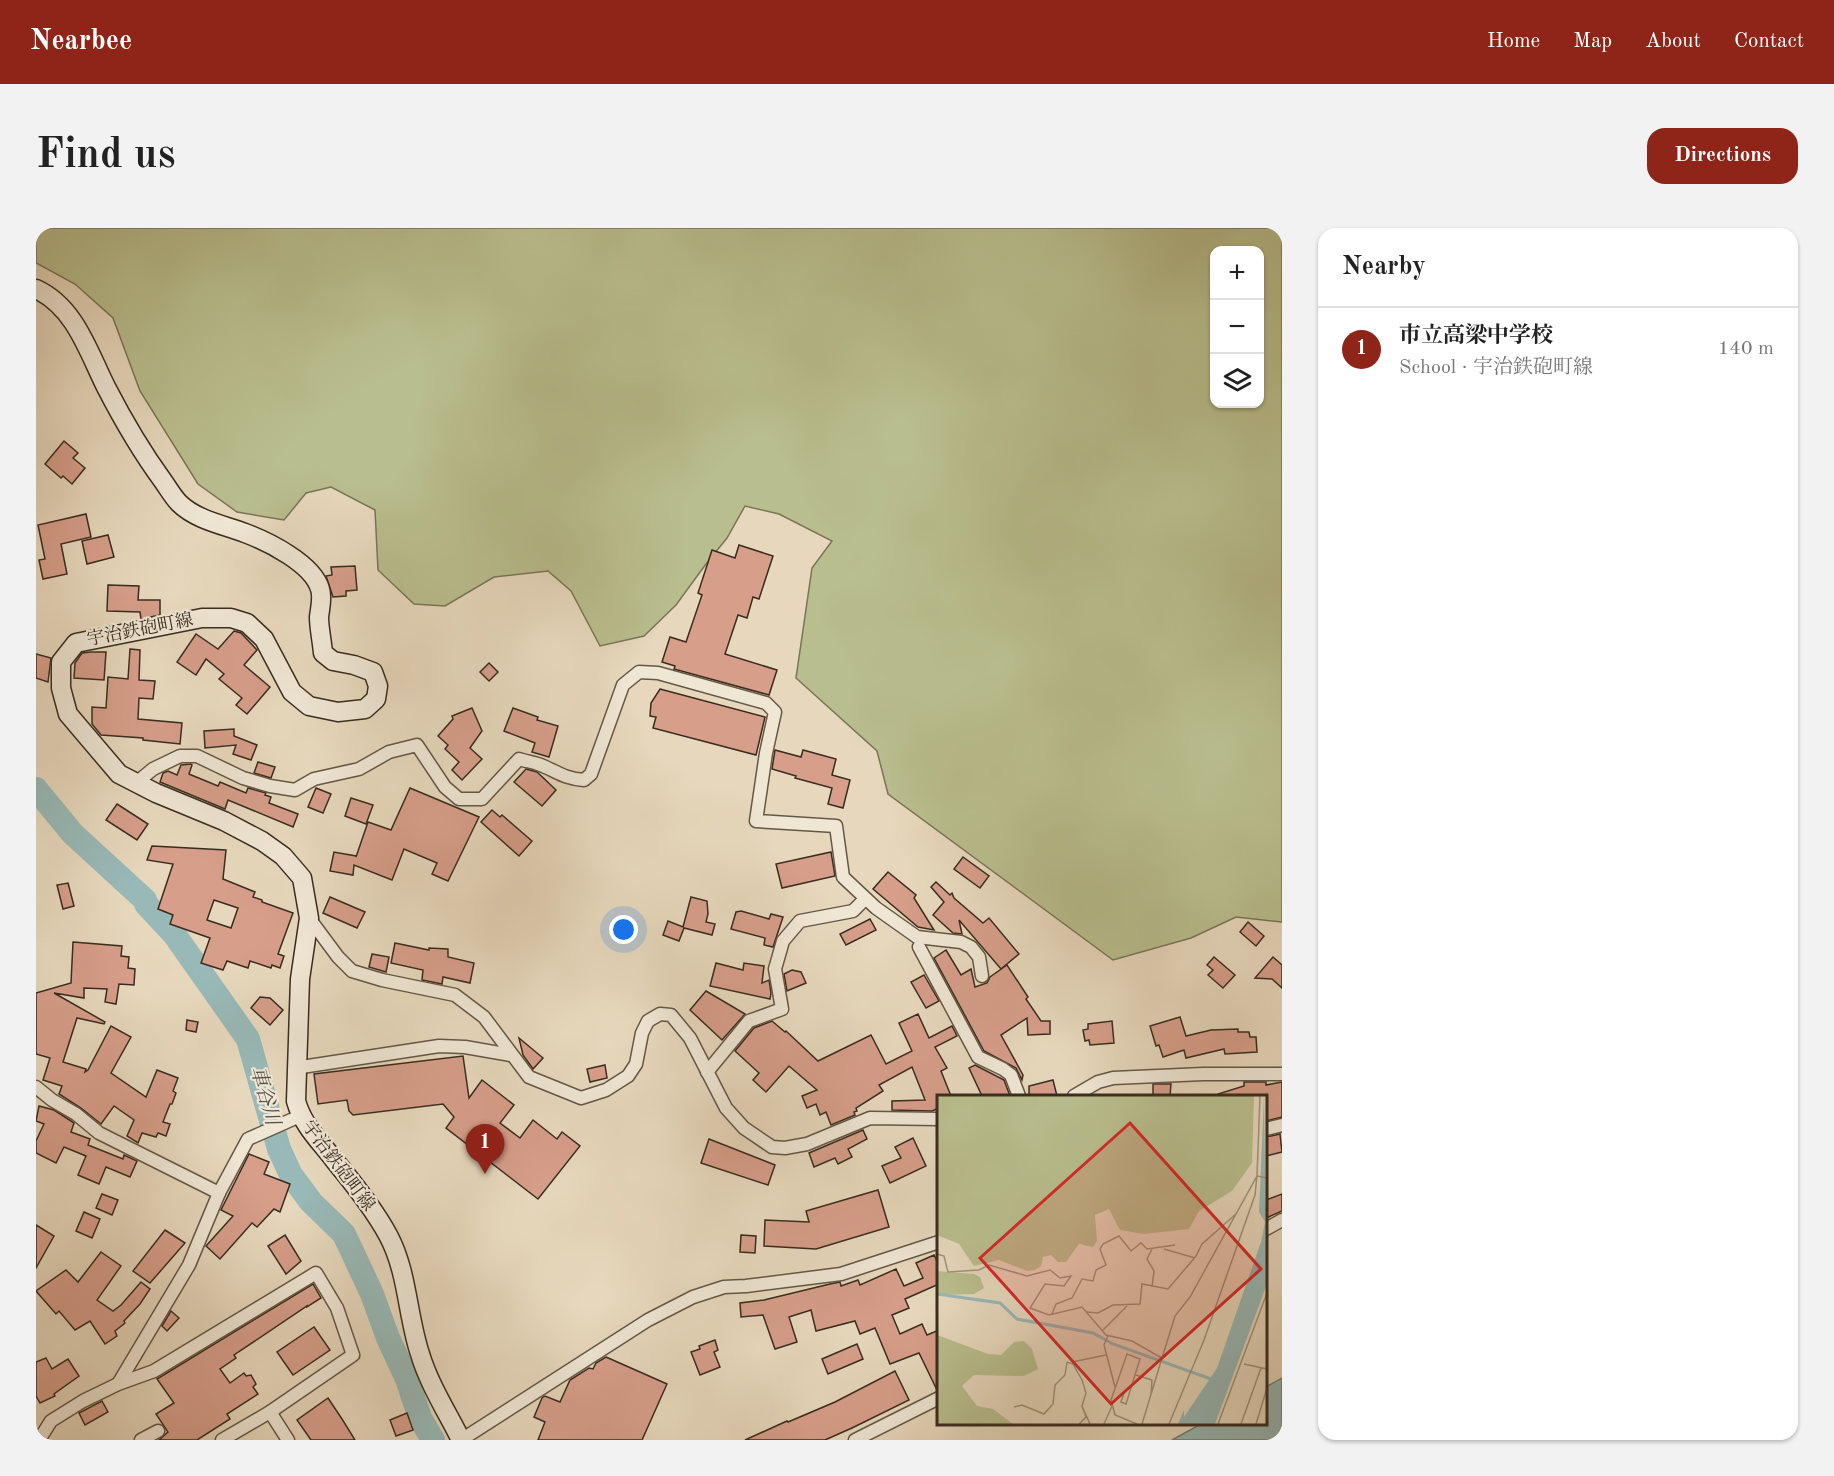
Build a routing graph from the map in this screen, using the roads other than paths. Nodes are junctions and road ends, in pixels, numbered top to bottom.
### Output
1 (36, 290) edge
2 (136, 783) junction
3 (865, 899) junction
4 (309, 918) junction
5 (919, 947) dead end
6 (982, 976) dead end
7 (511, 1055) junction
8 (295, 1068) junction
9 (707, 1072) junction
10 (1282, 1074) edge
11 (36, 1087) edge
12 (1018, 1095) edge
13 (1076, 1095) edge
14 (295, 1119) junction
15 (937, 1119) edge
16 (1282, 1125) edge
17 (1267, 1129) edge
18 (219, 1193) junction
19 (1282, 1220) edge
20 (1267, 1228) edge
21 (937, 1243) edge
22 (118, 1384) junction
23 (937, 1399) edge
24 (270, 1412) junction
25 (158, 1431) dead end
26 (37, 1440) edge
27 (141, 1440) edge
28 (222, 1440) edge
29 (288, 1440) edge
30 (461, 1440) edge
31 (855, 1440) edge

1 - 2 main road, 宇治鉄砲町線
2 - 3 street
2 - 4 main road, 宇治鉄砲町線
3 - 6 street
3 - 9 street
4 - 7 street
4 - 8 main road, 宇治鉄砲町線
5 - 12 street
7 - 8 street
7 - 9 street
8 - 14 main road, 宇治鉄砲町線
9 - 15 street
10 - 13 street
11 - 18 street
14 - 18 street
14 - 30 main road, 宇治鉄砲町線
16 - 17 street
18 - 22 street
19 - 20 street
21 - 30 street
22 - 24 street
22 - 26 street
23 - 31 street
24 - 28 street
24 - 29 street
25 - 27 street

